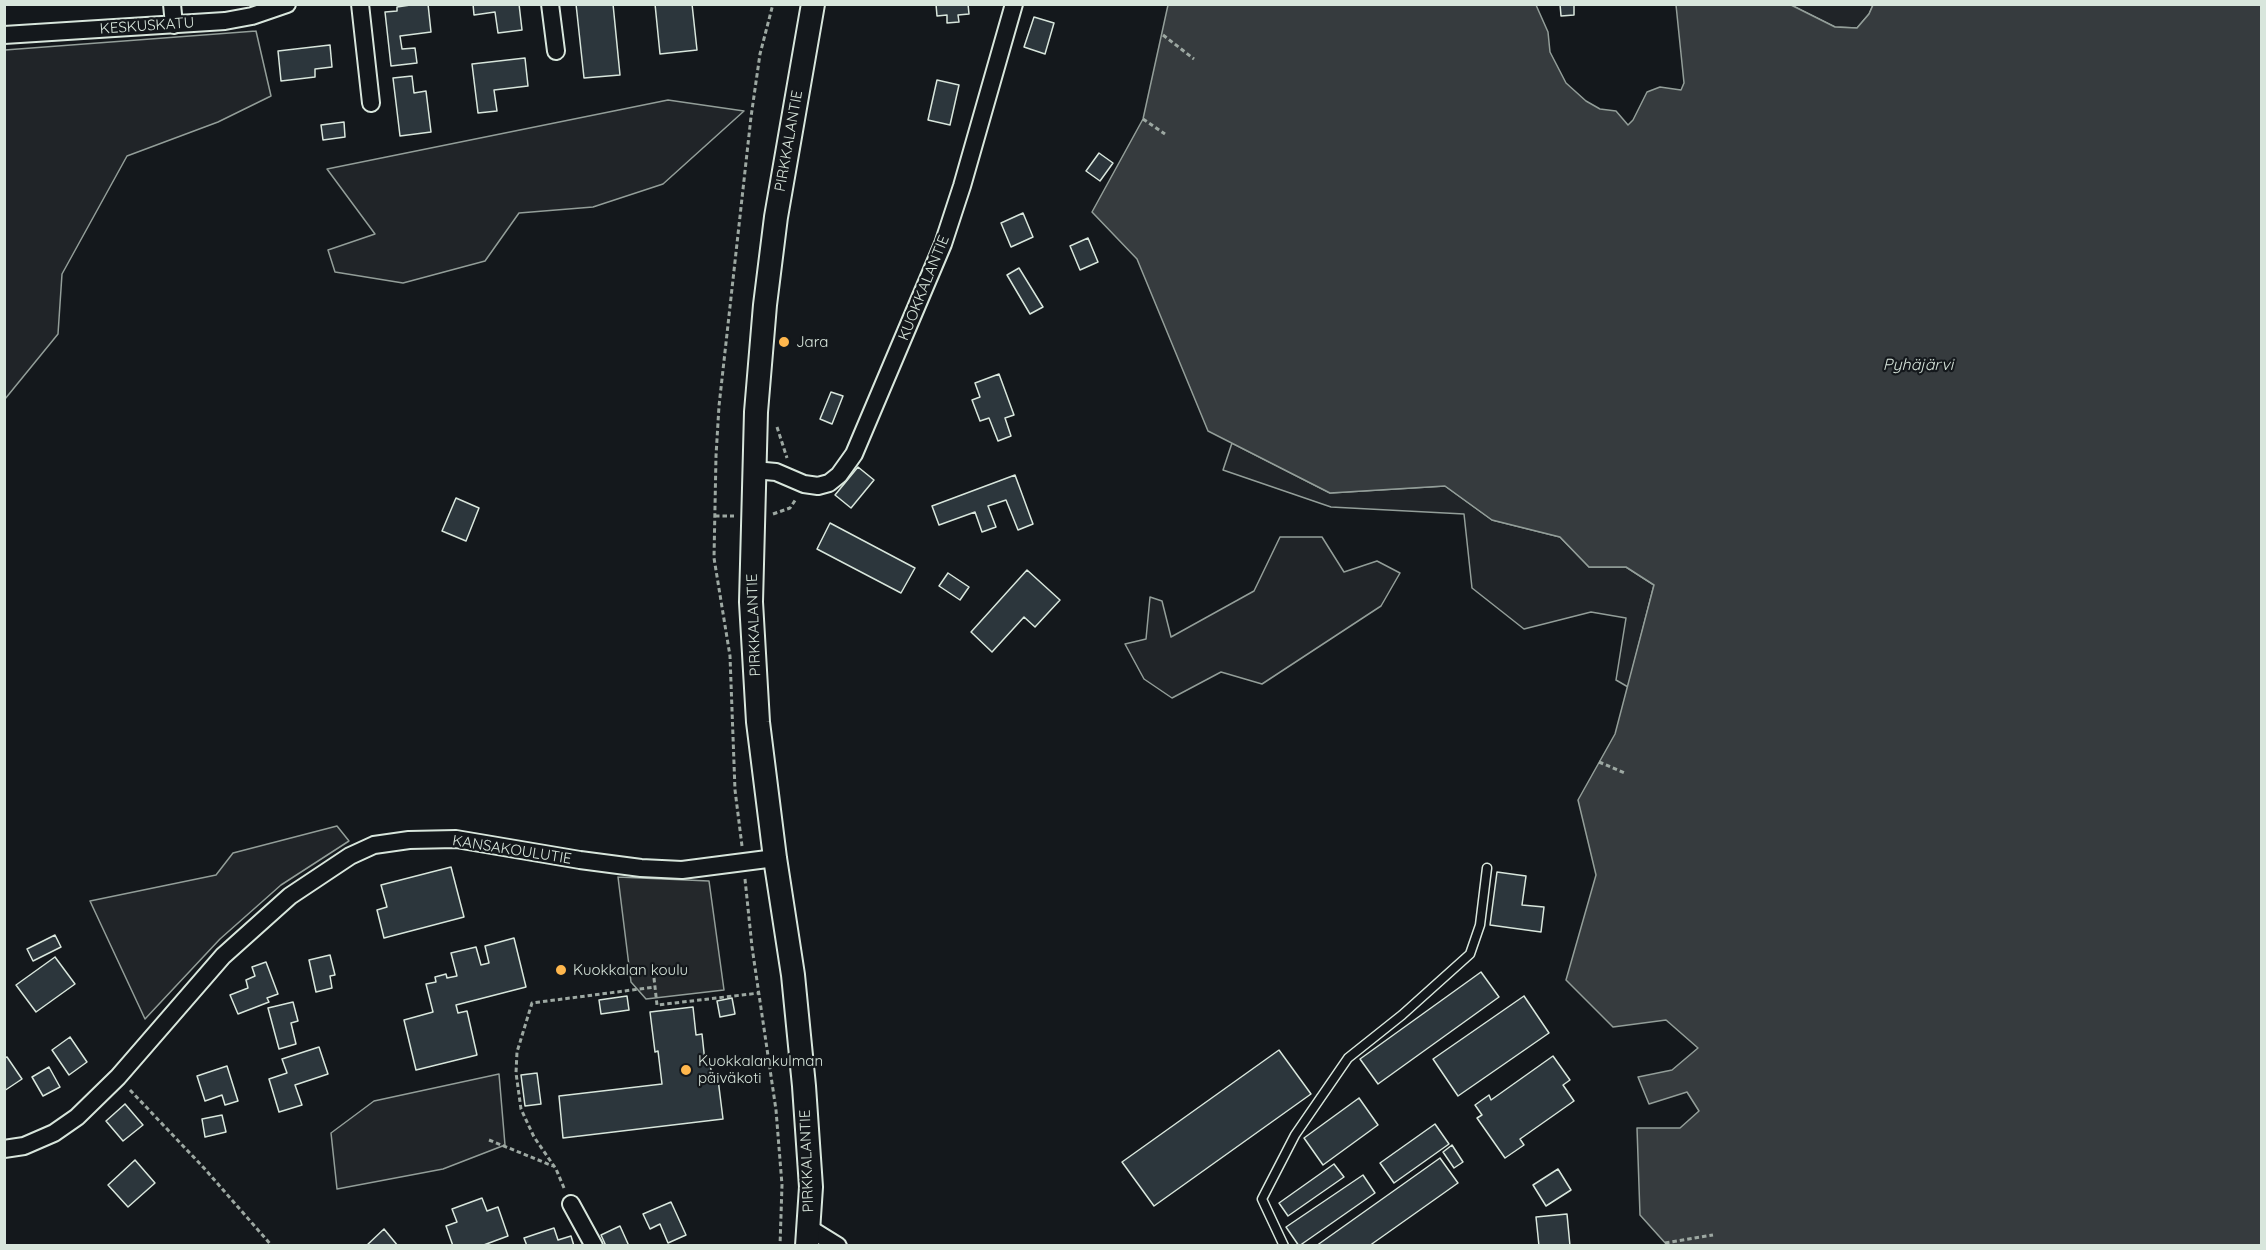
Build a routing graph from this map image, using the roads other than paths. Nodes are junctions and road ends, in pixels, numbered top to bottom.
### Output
1 (172, 4) edge
2 (287, 4) edge
3 (360, 4) edge
4 (550, 4) edge
5 (813, 4) edge
6 (1014, 4) edge
7 (174, 25) junction
8 (4, 35) edge
9 (556, 51) dead end
10 (371, 103) dead end
11 (754, 470) junction
12 (775, 858) junction
13 (1486, 868) dead end
14 (4, 1149) edge
15 (571, 1204) road end
16 (808, 1237) edge
17 (594, 1245) edge
18 (838, 1245) edge
19 (1284, 1245) edge

1 - 7 street
2 - 7 street, KESKUSKATU
3 - 10 street
4 - 9 street
5 - 11 street, PIRKKALANTIE
6 - 11 street, KUOKKALANTIE
7 - 8 street, KESKUSKATU
11 - 12 street, PIRKKALANTIE
12 - 14 street, KANSAKOULUTIE
12 - 16 street, PIRKKALANTIE
13 - 19 lane
15 - 17 street
16 - 18 street

